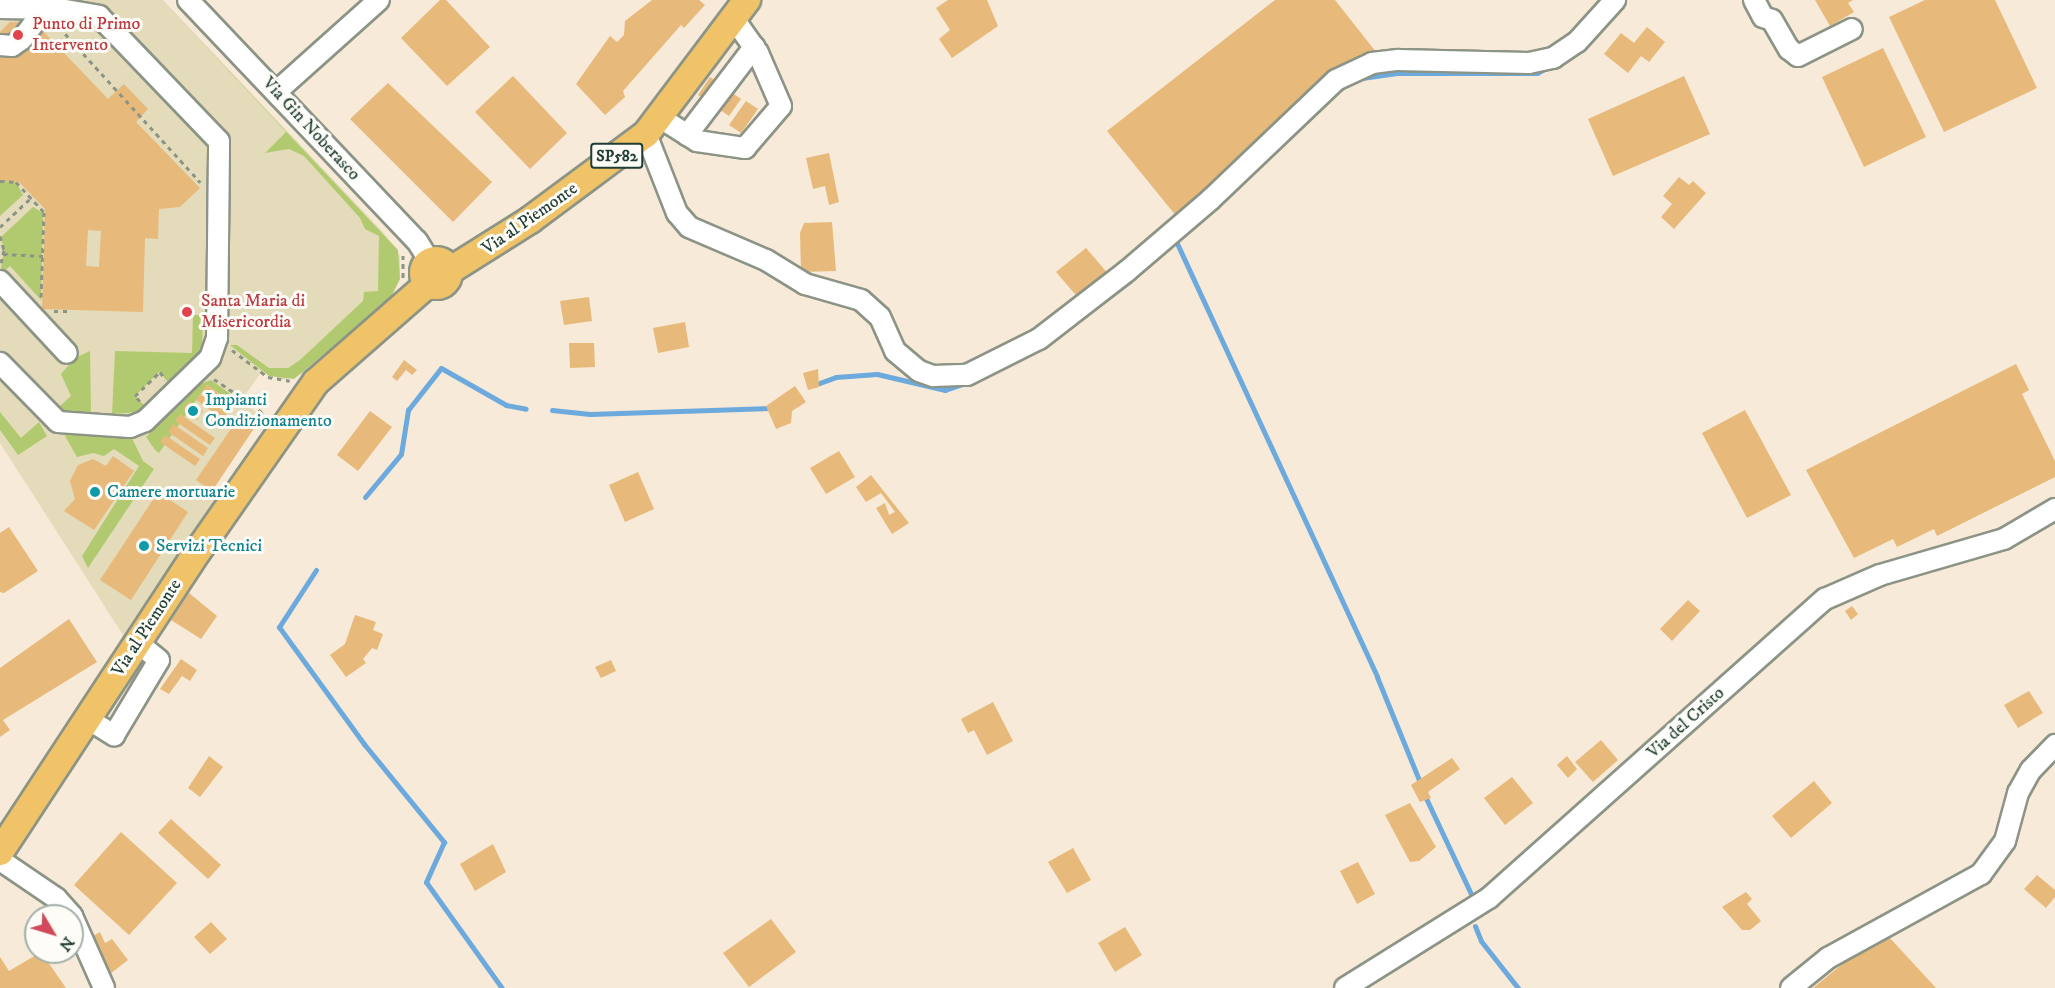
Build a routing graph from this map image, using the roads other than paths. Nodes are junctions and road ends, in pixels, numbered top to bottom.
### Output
1 (189, 0) edge
2 (379, 0) edge
3 (1615, 0) edge
4 (1754, 0) edge
5 (0, 8) edge
6 (740, 10) edge
7 (48, 14) junction
8 (1852, 29) dead end
9 (0, 45) edge
10 (754, 47) junction
11 (276, 92) junction
12 (652, 126) junction
13 (687, 135) junction
14 (436, 272) junction
15 (0, 281) edge
16 (67, 353) dead end
17 (0, 363) edge
18 (2055, 509) edge
19 (2055, 745) edge
20 (0, 852) edge
21 (0, 860) edge
22 (104, 988) edge
23 (1345, 988) edge
24 (1791, 988) edge

1 - 11 street, Via Gin Noberasco
2 - 11 street
3 - 12 street
4 - 8 street
5 - 7 street
6 - 10 street
6 - 12 main road, Via al Piemonte / SP582
7 - 9 street
7 - 17 street
10 - 13 street
10 - 13 street
11 - 14 street, Via Gin Noberasco
12 - 13 street
12 - 14 main road, Via al Piemonte / SP582
14 - 20 main road, Via al Piemonte / SP582
15 - 16 street
18 - 23 street, Via del Cristo
19 - 24 street
21 - 22 street

